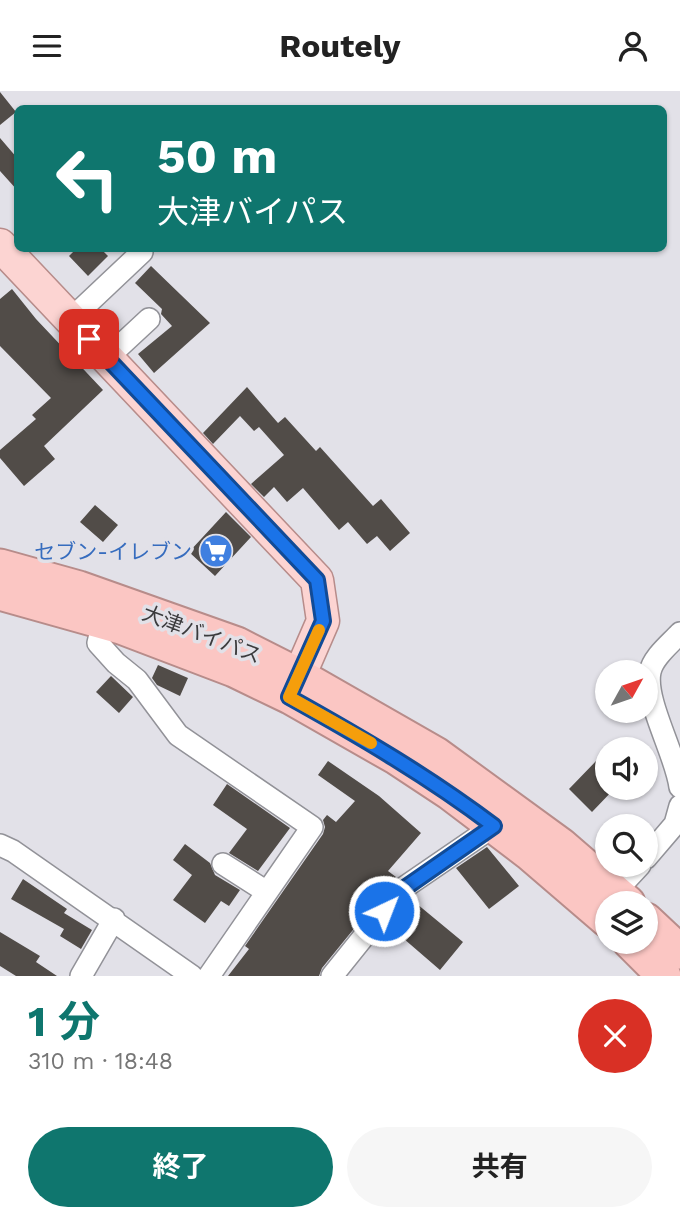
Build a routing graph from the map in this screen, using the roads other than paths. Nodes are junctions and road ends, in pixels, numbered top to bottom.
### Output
1 (0, 245) edge
2 (130, 254) edge
3 (149, 319) dead end
4 (70, 320) junction
5 (107, 358) junction
6 (0, 566) edge
7 (0, 593) edge
8 (103, 622) junction
9 (680, 633) edge
10 (294, 686) junction
11 (680, 787) edge
12 (680, 806) edge
13 (494, 826) junction
14 (658, 843) edge
15 (0, 845) edge
16 (223, 864) dead end
17 (595, 891) edge
18 (604, 891) edge
19 (267, 892) junction
20 (114, 919) junction
21 (658, 931) edge
22 (680, 952) edge
23 (642, 954) edge
24 (81, 976) edge
25 (192, 976) edge
26 (209, 976) edge
27 (332, 976) edge
28 (664, 976) edge

1 - 4 main road
2 - 4 street
3 - 5 street
4 - 5 main road
5 - 10 main road
6 - 10 highway, 大津バイパス
7 - 8 highway, 大津バイパス
8 - 10 highway, 大津バイパス
8 - 19 street
9 - 11 street
10 - 13 highway, 大津バイパス
10 - 18 highway, 大津バイパス
12 - 14 street
13 - 17 highway, 大津バイパス
13 - 27 street
15 - 20 street
16 - 19 street
19 - 26 street
20 - 24 street
20 - 25 street
21 - 22 highway
23 - 28 highway

